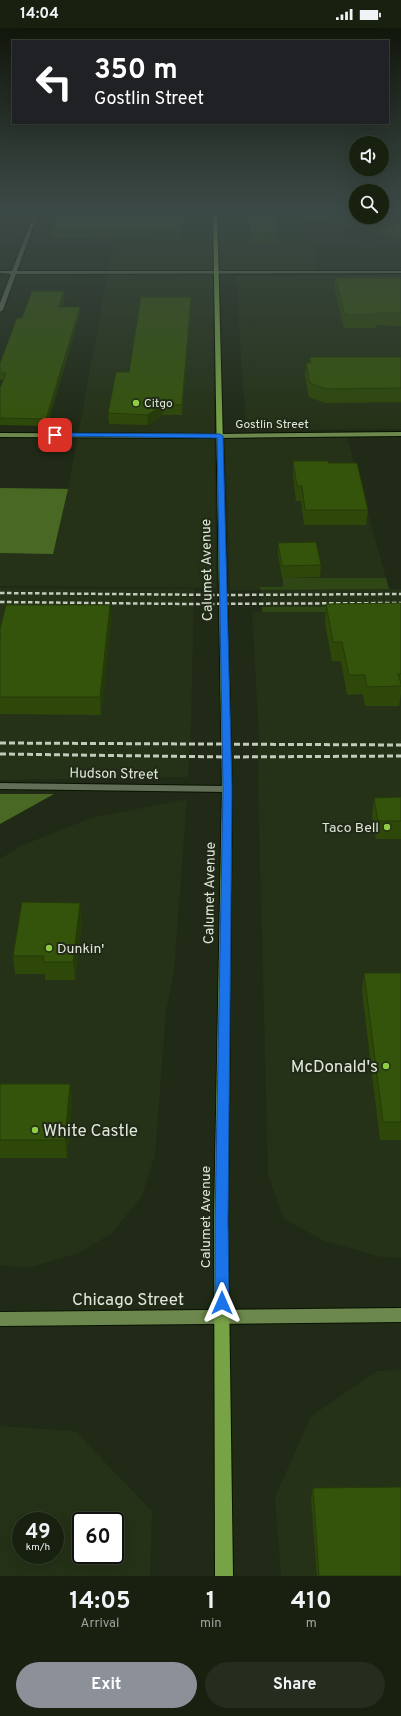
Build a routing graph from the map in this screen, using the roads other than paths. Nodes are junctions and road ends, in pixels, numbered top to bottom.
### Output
1 (10, 283) edge
2 (216, 283) edge
3 (0, 310) edge
4 (401, 434) edge
5 (0, 435) edge
6 (220, 436) junction
7 (0, 786) edge
8 (227, 789) junction
9 (401, 1315) edge
10 (222, 1317) junction
11 (0, 1319) edge
12 (224, 1576) edge

1 - 3 street
2 - 6 main road, Calumet Avenue
4 - 6 main road, Gostlin Street
5 - 6 main road, Gostlin Street
6 - 8 main road, Calumet Avenue
7 - 8 street, Hudson Street
8 - 10 main road, Calumet Avenue
9 - 10 main road, Chicago Street
10 - 11 main road, Chicago Street
10 - 12 main road, Calumet Avenue

